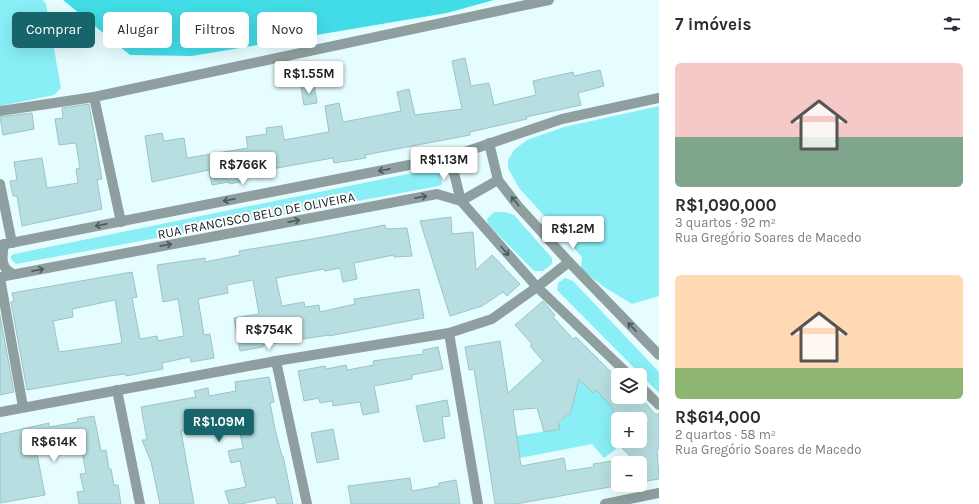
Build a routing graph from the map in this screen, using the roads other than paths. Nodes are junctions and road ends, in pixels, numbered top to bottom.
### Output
1 (549, 0) edge
2 (94, 97) junction
3 (659, 98) edge
4 (0, 111) edge
5 (489, 143) junction
6 (450, 157) junction
7 (498, 180) junction
8 (0, 184) edge
9 (461, 201) junction
10 (121, 222) junction
11 (5, 244) edge
12 (569, 262) junction
13 (13, 274) junction
14 (0, 277) edge
15 (537, 287) junction
16 (449, 333) junction
17 (659, 355) edge
18 (276, 361) junction
19 (622, 368) edge
20 (116, 390) junction
21 (647, 393) edge
22 (659, 405) edge
23 (23, 408) junction
24 (0, 412) edge
25 (659, 493) edge
26 (140, 504) edge
27 (307, 504) edge
28 (478, 504) edge
29 (605, 504) edge

1 - 2 street
2 - 4 street
2 - 10 street
3 - 5 street, RUA FRANCISCO BELO DE OLIVEIRA
5 - 6 street, RUA FRANCISCO BELO DE OLIVEIRA
5 - 7 street
6 - 9 street
6 -> 10 street, RUA FRANCISCO BELO DE OLIVEIRA
7 - 9 street
12 -> 7 street
8 - 11 street
13 -> 9 street, RUA FRANCISCO BELO DE OLIVEIRA
9 -> 15 street
10 -> 11 street, RUA FRANCISCO BELO DE OLIVEIRA
11 - 13 street
12 - 15 street
17 -> 12 street
13 - 14 street, RUA FRANCISCO BELO DE OLIVEIRA
14 - 23 street
15 - 16 street
15 - 19 street
16 - 18 street
16 - 28 street
18 - 20 street
18 - 27 street
20 - 23 street
20 - 26 street
21 - 22 street
23 - 24 street
25 - 29 street

